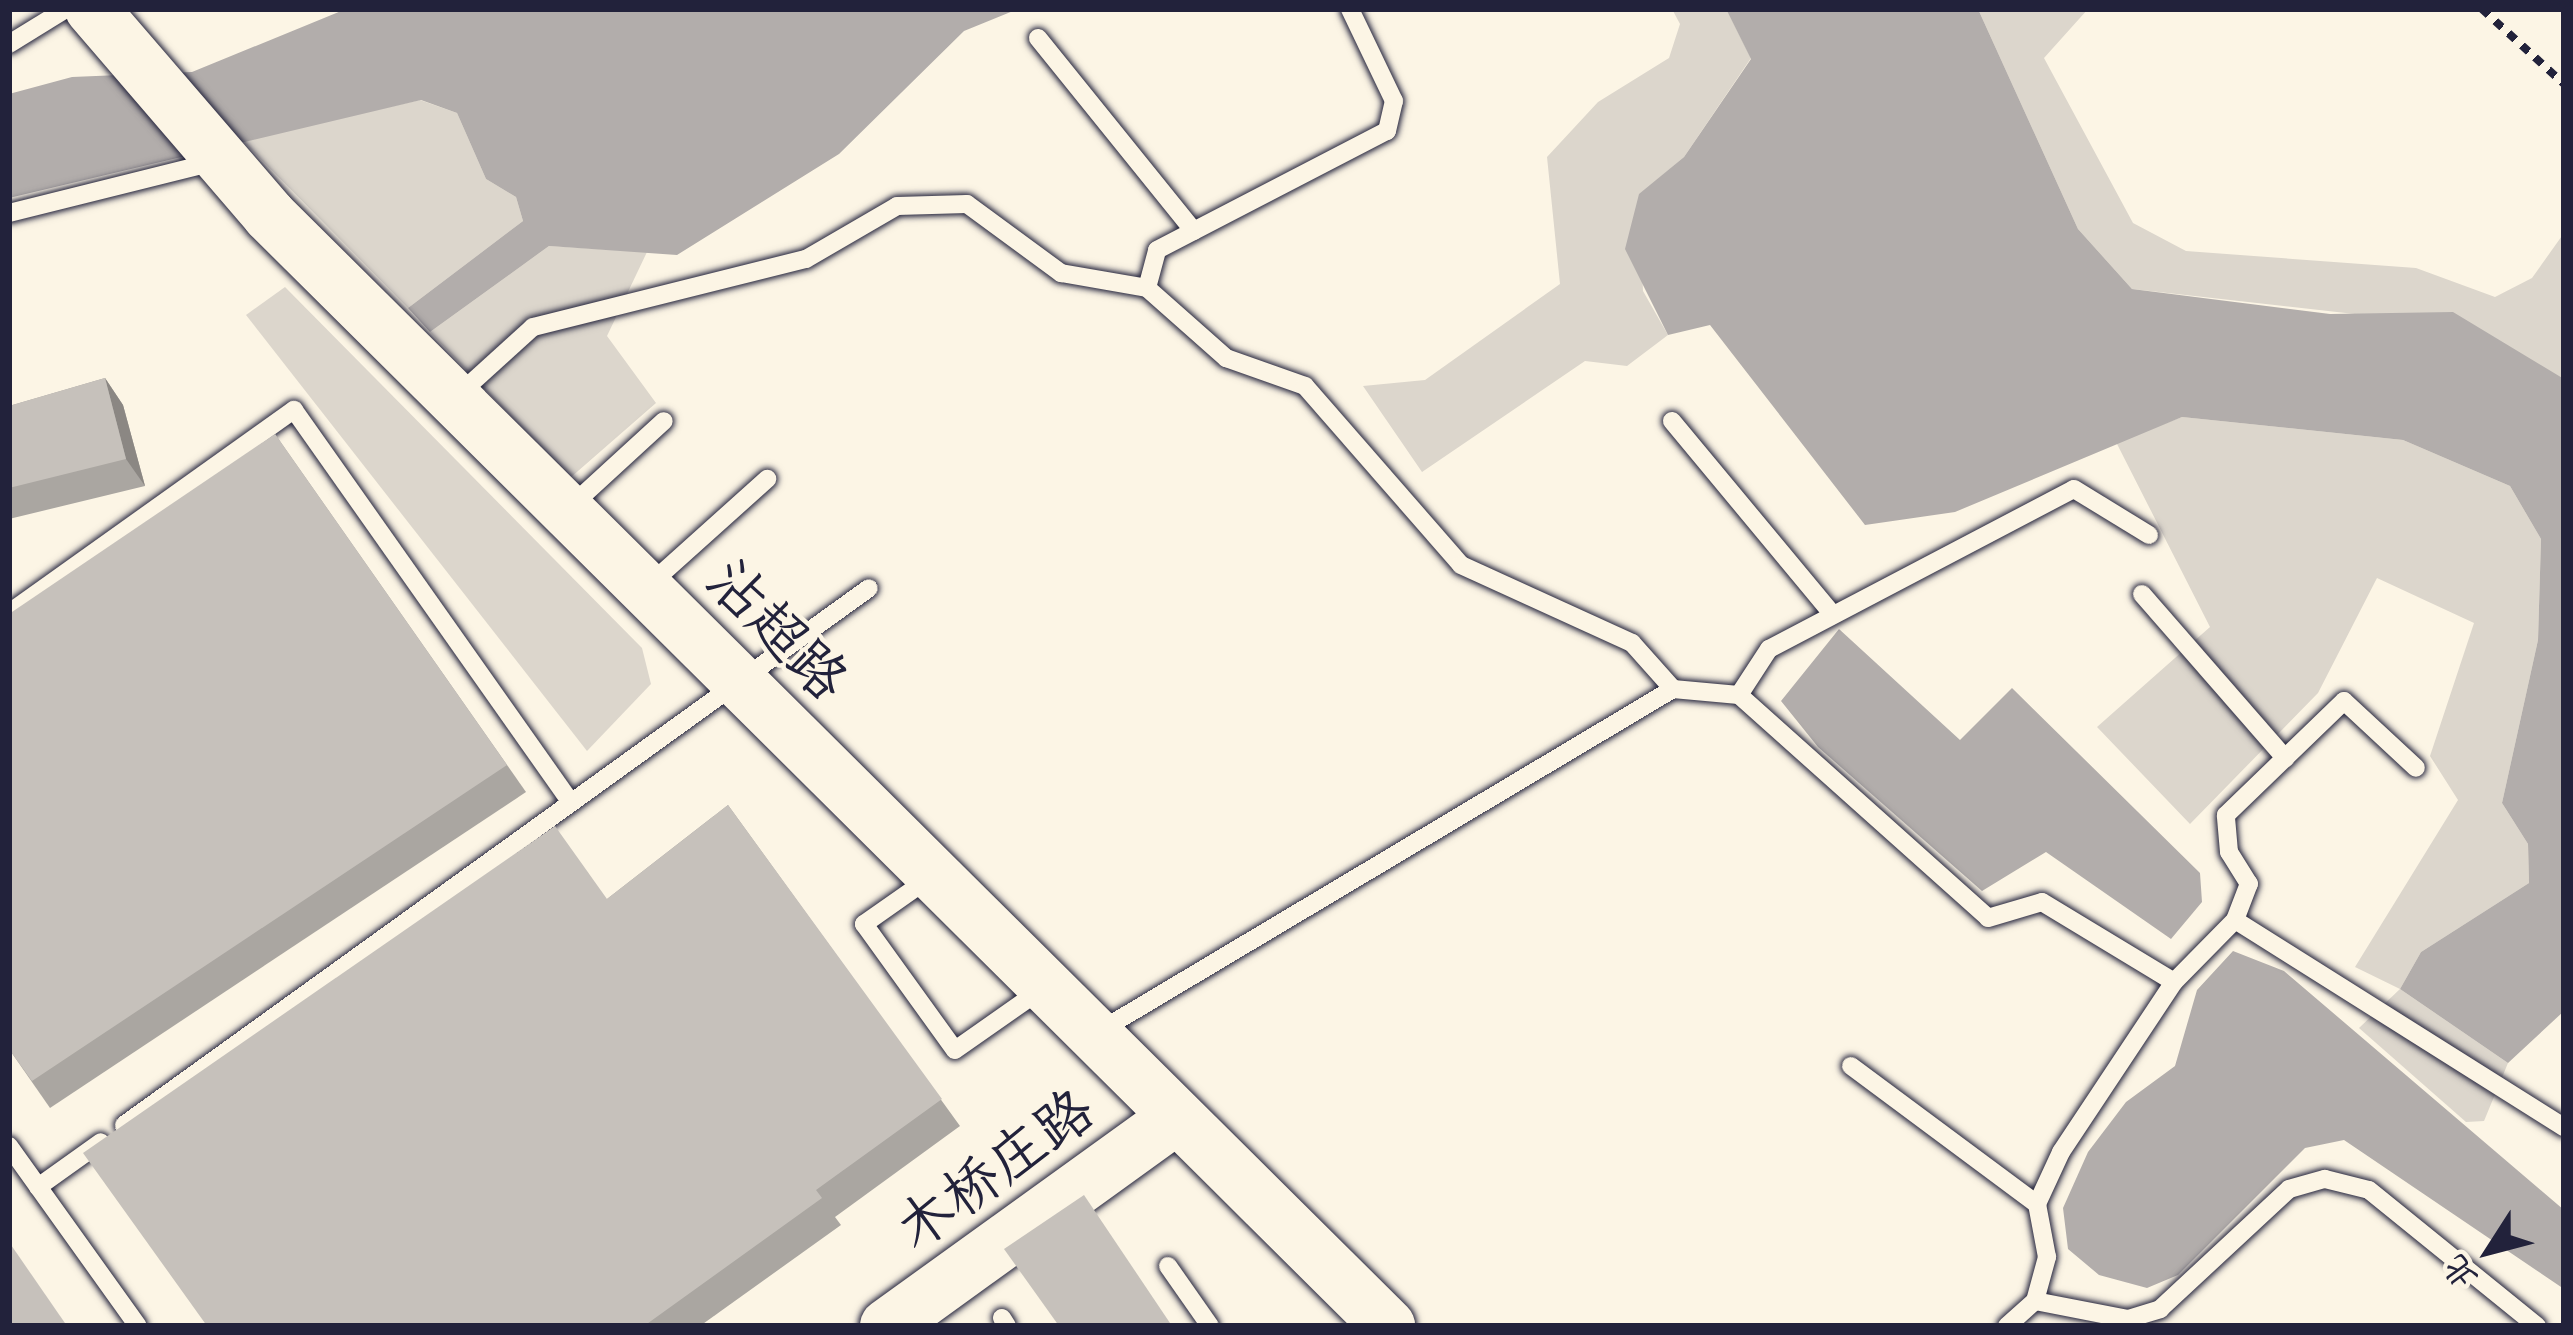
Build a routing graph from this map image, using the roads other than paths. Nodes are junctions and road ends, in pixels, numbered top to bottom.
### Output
1 (66, 9) edge
2 (92, 9) edge
3 (1350, 9) edge
4 (1038, 38) dead end
5 (9, 44) edge
6 (218, 155) junction
7 (9, 213) edge
8 (1194, 231) junction
9 (1147, 288) junction
10 (454, 399) junction
11 (664, 421) dead end
12 (1672, 421) dead end
13 (767, 479) dead end
14 (567, 510) junction
15 (2149, 535) dead end
16 (645, 588) junction
17 (869, 588) dead end
18 (2142, 594) dead end
19 (9, 614) edge
20 (1832, 614) junction
21 (737, 679) junction
22 (1672, 689) junction
23 (1739, 695) junction
24 (2285, 758) junction
25 (2416, 768) dead end
26 (570, 801) junction
27 (934, 875) junction
28 (2235, 920) junction
29 (2174, 982) junction
30 (1046, 986) junction
31 (1094, 1034) junction
32 (1851, 1066) dead end
33 (1177, 1117) junction
34 (2564, 1126) edge
35 (9, 1146) edge
36 (38, 1187) junction
37 (2037, 1204) junction
38 (1168, 1266) dead end
39 (2035, 1301) junction
40 (138, 1326) edge
41 (887, 1326) edge
42 (1210, 1326) edge
43 (1388, 1326) edge
44 (2007, 1326) edge
45 (2537, 1326) edge

1 - 5 lane
2 - 6 street, 沾超路
3 - 8 lane
4 - 8 lane
6 - 7 lane
6 - 10 street, 沾超路
8 - 9 lane
9 - 10 lane
9 - 22 lane
10 - 14 street, 沾超路
11 - 14 lane
12 - 20 lane
13 - 16 lane
14 - 16 street, 沾超路
15 - 20 lane
16 - 21 street, 沾超路
17 - 21 lane
18 - 24 lane
19 - 26 lane
20 - 23 lane
21 - 26 lane
21 - 27 street, 沾超路
22 - 23 lane
22 - 31 lane
23 - 29 lane
24 - 25 lane
24 - 28 lane
26 - 36 lane
27 - 30 street, 沾超路
27 - 30 lane
28 - 29 lane
28 - 34 lane
29 - 37 lane
30 - 31 street, 沾超路
31 - 33 street, 沾超路
32 - 37 lane
33 - 41 street, 木桥庄路
33 - 43 street, 沾超路
35 - 36 lane
36 - 40 lane
37 - 39 lane
38 - 42 lane
39 - 44 lane
39 - 45 lane

